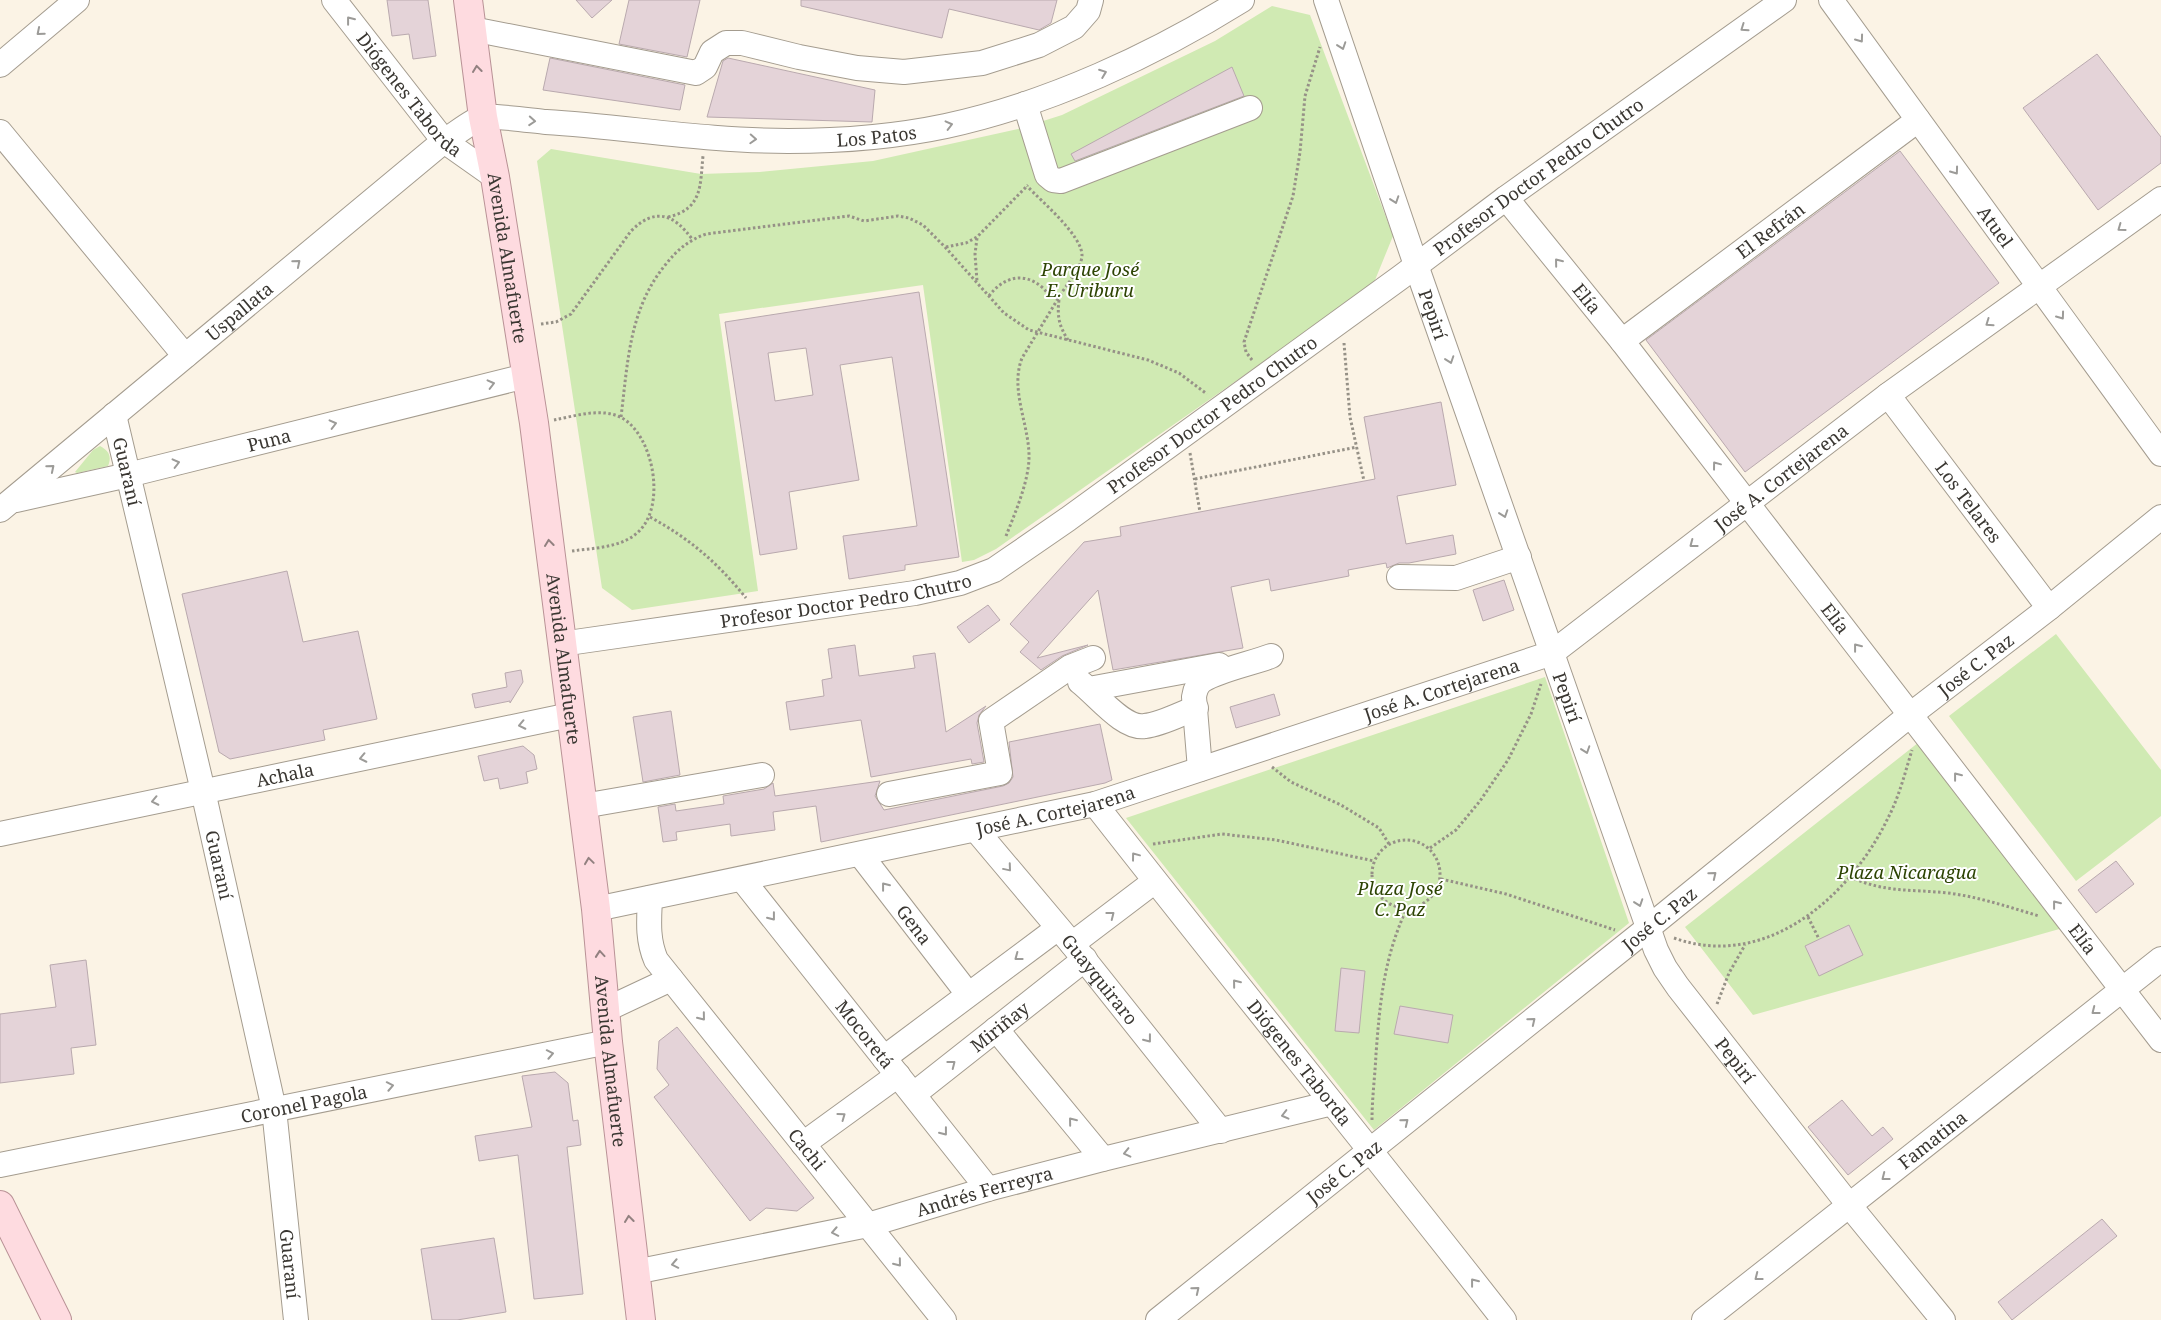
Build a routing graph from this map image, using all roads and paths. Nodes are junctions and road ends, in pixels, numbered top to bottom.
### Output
1 (77, 0) edge
2 (334, 0) edge
3 (468, 0) edge
4 (1091, 0) edge
5 (1242, 0) edge
6 (1326, 0) edge
7 (1784, 0) edge
8 (1831, 0) edge
9 (1334, 24) junction
10 (472, 29) junction
11 (0, 65) edge
12 (1025, 104) junction
13 (1250, 108) dead end
14 (483, 117) junction
15 (1918, 120) junction
16 (0, 132) edge
17 (704, 136) junction
18 (444, 141) junction
19 (1043, 162) junction
20 (495, 177) junction
21 (1027, 186) junction
22 (1506, 198) junction
23 (2161, 200) edge
24 (668, 217) junction
25 (977, 237) junction
26 (692, 239) junction
27 (945, 247) junction
28 (1416, 265) junction
29 (978, 282) junction
30 (2040, 287) junction
31 (990, 296) junction
32 (1059, 297) junction
33 (1342, 320) junction
34 (519, 327) junction
35 (1037, 332) junction
36 (1068, 340) junction
37 (1622, 341) junction
38 (186, 356) junction
39 (526, 376) junction
40 (1265, 376) junction
41 (1888, 395) junction
42 (1220, 409) junction
43 (114, 415) junction
44 (621, 417) junction
45 (534, 423) junction
46 (1187, 432) junction
47 (1357, 446) junction
48 (2161, 454) edge
49 (128, 475) junction
50 (1195, 479) junction
51 (1364, 481) dead end
52 (1746, 504) junction
53 (6, 505) edge
54 (1200, 512) dead end
55 (650, 517) junction
56 (2161, 517) edge
57 (550, 555) junction
58 (1519, 557) junction
59 (994, 570) junction
60 (1399, 577) dead end
61 (2049, 608) junction
62 (758, 615) junction
63 (561, 644) junction
64 (1552, 653) junction
65 (1271, 656) dead end
66 (1093, 658) dead end
67 (1246, 665) junction
68 (1060, 674) junction
69 (1089, 689) junction
70 (1196, 708) junction
71 (570, 715) junction
72 (1914, 721) junction
73 (1257, 751) junction
74 (1211, 766) junction
75 (762, 775) dead end
76 (202, 791) junction
77 (889, 794) dead end
78 (1096, 804) junction
79 (583, 806) junction
80 (976, 830) junction
81 (0, 834) edge
82 (1389, 844) junction
83 (1128, 846) junction
84 (1430, 848) junction
85 (860, 854) junction
86 (1374, 861) junction
87 (1850, 876) junction
88 (1441, 878) junction
89 (742, 879) junction
90 (1154, 881) junction
91 (650, 898) junction
92 (1407, 908) junction
93 (596, 909) junction
94 (1808, 917) junction
95 (2068, 919) junction
96 (1642, 933) junction
97 (1819, 939) dead end
98 (1072, 944) junction
99 (1746, 944) junction
100 (2161, 959) edge
101 (671, 979) junction
102 (2122, 990) junction
103 (968, 994) junction
104 (605, 1010) junction
105 (996, 1029) junction
106 (1711, 1029) junction
107 (2161, 1040) edge
108 (608, 1042) junction
109 (891, 1067) junction
110 (914, 1094) junction
111 (1332, 1104) junction
112 (274, 1109) junction
113 (1221, 1131) junction
114 (803, 1144) junction
115 (1371, 1150) junction
116 (1103, 1159) junction
117 (0, 1165) edge
118 (988, 1189) junction
119 (0, 1205) edge
120 (1849, 1206) junction
121 (868, 1225) junction
122 (635, 1272) junction
123 (57, 1320) edge
124 (296, 1320) edge
125 (641, 1320) edge
126 (944, 1320) edge
127 (1158, 1320) edge
128 (1504, 1320) edge
129 (1704, 1320) edge
130 (1943, 1320) edge

1 -> 11 street
18 -> 2 street, Diógenes Taborda
3 - 10 main road, Avenida Almafuerte
4 - 10 street
12 -> 5 street, Los Patos
6 - 9 street, Pepirí
7 -> 22 street, Profesor Doctor Pedro Chutro
8 -> 15 street, Atuel
9 -> 28 street, Pepirí
9 - 40 path
14 -> 10 main road, Avenida Almafuerte
17 -> 12 street, Los Patos
12 - 19 street
13 - 19 street
14 -> 17 street, Los Patos
14 - 18 street, Uspallata
14 - 20 main road, Avenida Almafuerte
15 -> 30 street, Atuel
15 - 37 street, El Refrán
16 - 38 street
17 - 24 path
18 - 20 street, Diógenes Taborda
38 -> 18 street, Uspallata
19 - 21 path
20 - 34 main road, Avenida Almafuerte
21 - 25 path
21 - 32 path
22 - 28 street, Profesor Doctor Pedro Chutro
37 -> 22 street, Elía
23 -> 30 street, José A. Cortejarena
24 - 26 path
24 - 34 path
25 - 27 path
25 - 29 path
26 - 27 path
26 - 44 path
27 - 29 path
28 - 33 street, Profesor Doctor Pedro Chutro
28 -> 58 street, Pepirí
29 - 31 path
30 -> 41 street, José A. Cortejarena
30 -> 48 street, Atuel
31 - 32 path
31 - 35 path
32 - 35 path
32 - 36 path
33 - 40 street, Profesor Doctor Pedro Chutro
33 - 47 path
34 - 39 main road, Avenida Almafuerte
35 - 36 path
35 - 59 path
36 - 42 path
52 -> 37 street, Elía
38 - 43 street, Uspallata
39 - 45 main road, Avenida Almafuerte
49 -> 39 street, Puna
40 - 42 street, Profesor Doctor Pedro Chutro
41 - 52 street, José A. Cortejarena
41 - 61 street, Los Telares
42 - 46 street, Profesor Doctor Pedro Chutro
43 - 49 street, Guaraní
53 -> 43 street, Uspallata
44 - 45 path
44 - 55 path
57 -> 45 main road, Avenida Almafuerte
46 - 50 path
46 - 59 street, Profesor Doctor Pedro Chutro
47 - 50 path
47 - 51 path
49 - 53 street, Puna
49 - 76 street, Guaraní
50 - 54 path
52 -> 64 street, José A. Cortejarena
72 -> 52 street, Elía
55 - 57 path
55 - 62 path
56 - 61 street, José C. Paz
57 - 63 main road, Avenida Almafuerte
58 - 60 street
58 - 64 street, Pepirí
59 - 62 street, Profesor Doctor Pedro Chutro
61 - 72 street, José C. Paz
62 - 63 street, Profesor Doctor Pedro Chutro
63 - 71 main road, Avenida Almafuerte
64 - 73 street, José A. Cortejarena
64 - 84 path
64 -> 96 street, Pepirí
65 - 67 street
66 - 68 street
67 - 69 street
67 - 70 street
68 - 69 street
68 - 77 street
69 - 70 street
70 - 74 street
71 -> 76 street, Achala
71 - 79 main road, Avenida Almafuerte
72 - 87 path
95 -> 72 street, Elía
96 -> 72 street, José C. Paz
73 - 74 street, José A. Cortejarena
73 - 82 path
74 - 78 street, José A. Cortejarena
75 - 79 street
76 -> 81 street, Achala
76 - 112 street, Guaraní
78 - 80 street, José A. Cortejarena
78 - 83 street, Diógenes Taborda
93 -> 79 main road, Avenida Almafuerte
80 - 85 street, José A. Cortejarena
80 -> 98 street, Guayquiraro
82 - 84 path
82 - 86 path
83 - 86 path
90 -> 83 street, Diógenes Taborda
84 - 88 path
85 - 89 street, José A. Cortejarena
103 -> 85 street, Gena
86 - 92 path
87 - 94 path
87 - 95 path
88 - 92 path
88 - 96 path
89 - 91 street, José A. Cortejarena
89 -> 109 street, Mocoretá
98 -> 90 street, Miriñay
111 -> 90 street, Diógenes Taborda
91 - 93 street, José A. Cortejarena
91 - 101 street, Cachi
92 - 115 path
104 -> 93 main road, Avenida Almafuerte
94 - 97 path
94 - 99 path
95 - 102 street, Elía
96 - 99 path
96 - 106 street, Pepirí
115 -> 96 street, José C. Paz
98 -> 103 street, Miriñay
98 - 105 street, Miriñay
98 -> 113 street, Guayquiraro
99 - 106 path
100 - 102 street, Famatina
101 - 104 street
101 -> 114 street, Cachi
102 - 107 street, Elía
102 -> 120 street, Famatina
103 - 109 street, Miriñay
104 - 108 main road, Avenida Almafuerte
110 -> 105 street, Miriñay
116 -> 105 street
106 - 120 street, Pepirí
112 -> 108 street, Coronel Pagola
122 -> 108 main road, Avenida Almafuerte
109 - 110 street, Mocoretá
114 -> 109 street, Miriñay
110 -> 118 street, Mocoretá
111 -> 113 street, Andrés Ferreyra
111 - 115 street, Diógenes Taborda
112 - 117 street, Coronel Pagola
112 - 124 street, Guaraní
113 -> 116 street, Andrés Ferreyra
114 - 121 street, Cachi
127 -> 115 street, José C. Paz
128 -> 115 street, Diógenes Taborda
116 - 118 street, Andrés Ferreyra
118 - 121 street, Andrés Ferreyra
119 - 123 main road
120 -> 129 street, Famatina
120 - 130 street, Pepirí
121 -> 122 street, Andrés Ferreyra
121 -> 126 street, Cachi
122 - 125 main road, Avenida Almafuerte

